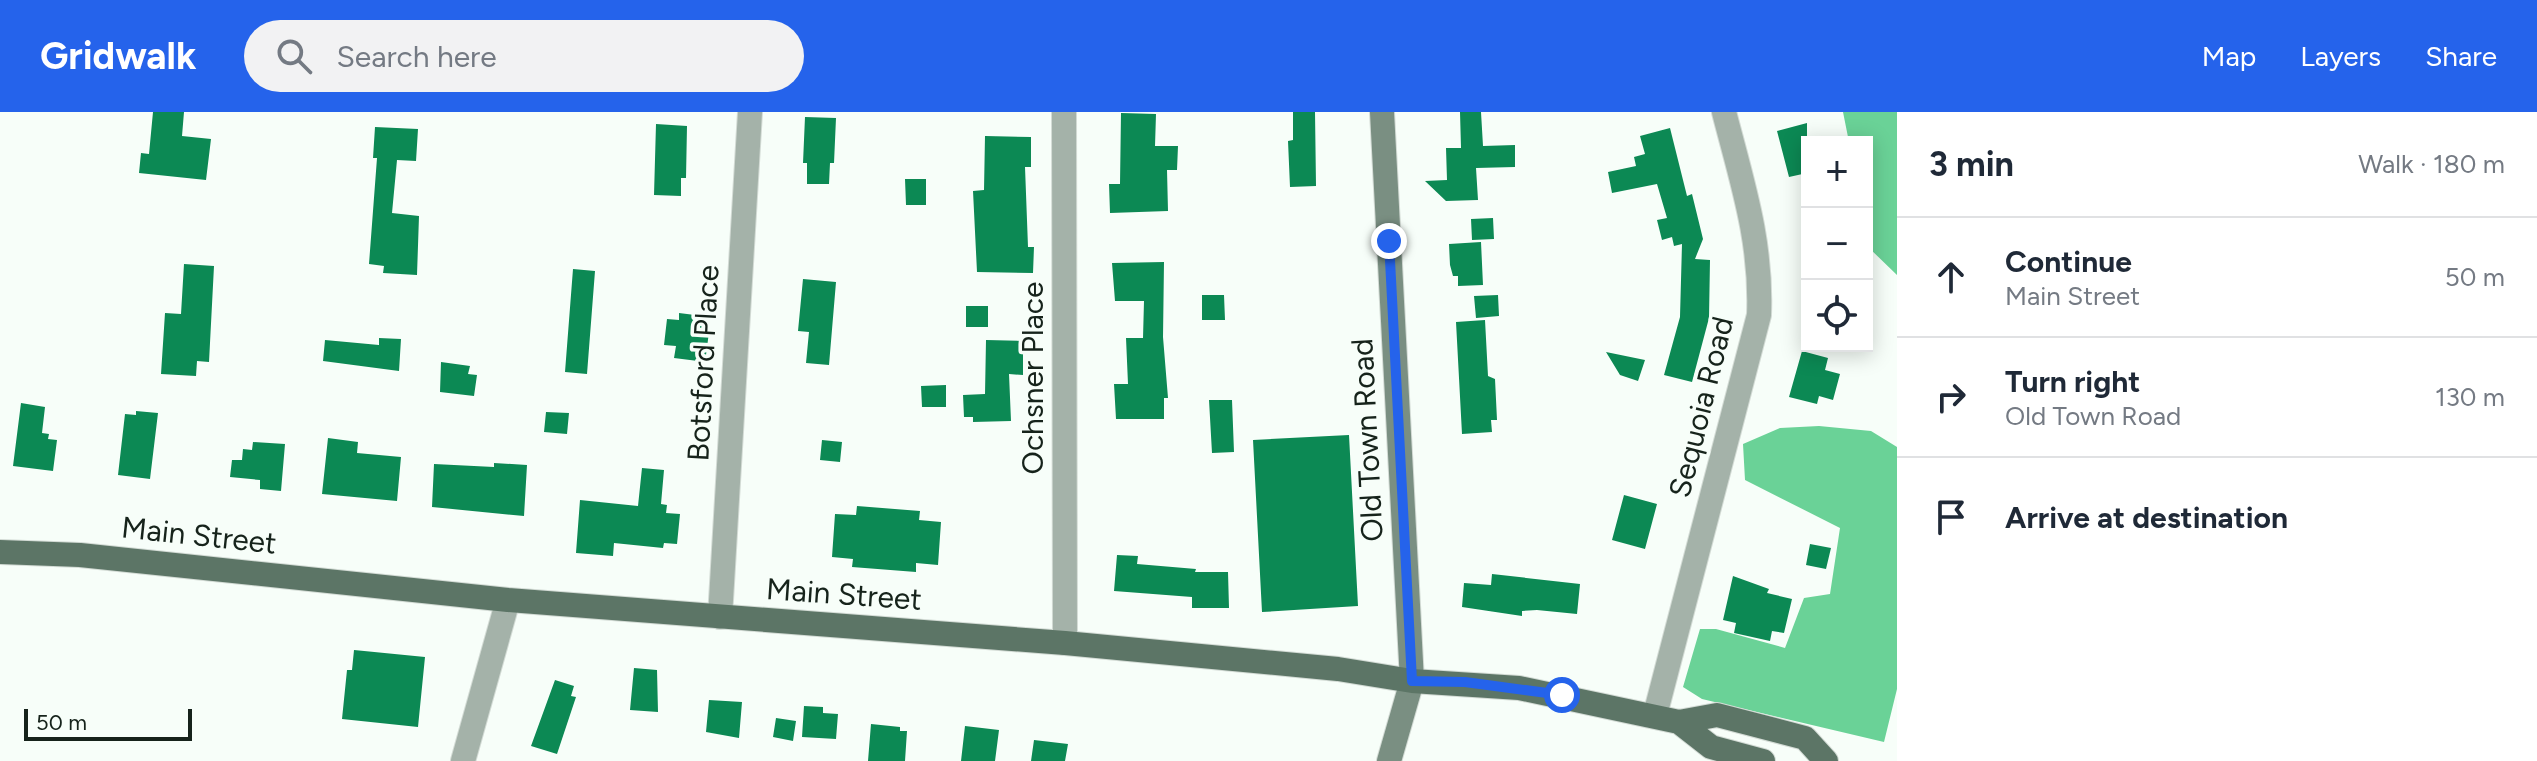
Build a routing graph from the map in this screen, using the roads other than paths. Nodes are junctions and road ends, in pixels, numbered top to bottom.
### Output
1 (750, 112) edge
2 (1064, 112) edge
3 (1382, 112) edge
4 (1724, 112) edge
5 (0, 552) edge
6 (508, 600) junction
7 (720, 617) junction
8 (1065, 643) junction
9 (1412, 681) junction
10 (1655, 715) junction
11 (1679, 722) junction
12 (463, 761) edge
13 (1389, 761) edge
14 (1763, 761) edge
15 (1826, 761) edge

1 - 7 street, Botsford Place
2 - 8 street, Ochsner Place
3 - 9 main road, Old Town Road
4 - 10 street, Sequoia Road
5 - 6 main road, Main Street
6 - 7 main road, Main Street
6 - 12 street
7 - 8 main road, Main Street
8 - 9 main road, Main Street
9 - 10 main road, Main Street
9 - 13 main road, Old Town Road
10 - 11 main road, Main Street
11 - 14 main road, Main Street
11 - 15 main road, Main Street

